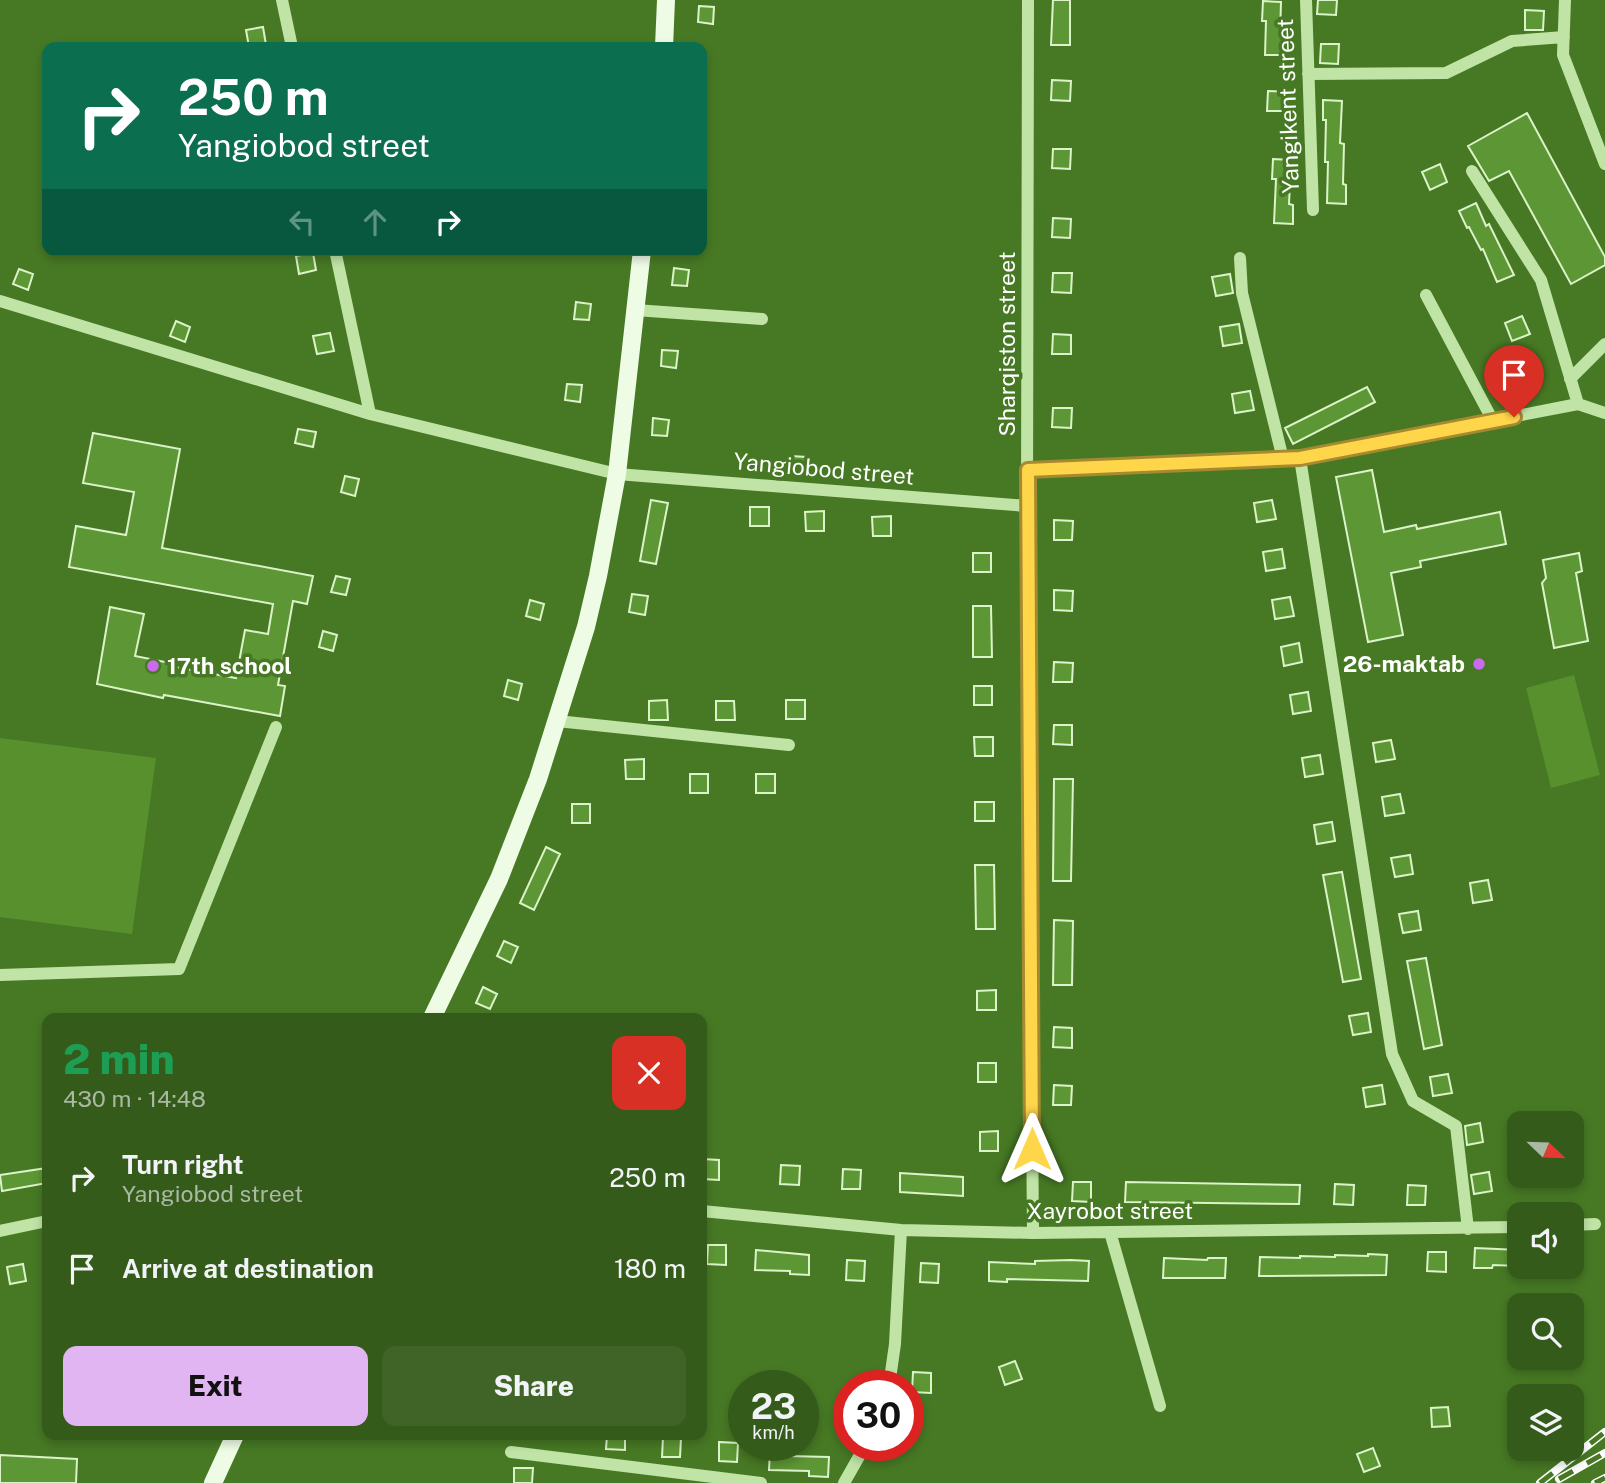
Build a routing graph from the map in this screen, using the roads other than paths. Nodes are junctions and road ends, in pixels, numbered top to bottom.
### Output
1 (282, 0) edge
2 (666, 0) edge
3 (1028, 0) edge
4 (1306, 0) edge
5 (1565, 0) edge
6 (1564, 37) junction
7 (291, 42) edge
8 (664, 42) edge
9 (1308, 74) junction
10 (1605, 164) edge
11 (1472, 172) dead end
12 (1313, 210) dead end
13 (336, 256) edge
14 (641, 256) edge
15 (1240, 258) dead end
16 (1426, 295) dead end
17 (0, 301) edge
18 (635, 310) junction
19 (762, 319) dead end
20 (1605, 344) edge
21 (1570, 379) junction
22 (1578, 404) junction
23 (1605, 413) edge
24 (370, 414) junction
25 (1493, 421) junction
26 (1300, 458) junction
27 (1283, 459) junction
28 (1028, 470) junction
29 (617, 474) junction
30 (1027, 506) junction
31 (557, 721) junction
32 (275, 727) dead end
33 (789, 745) dead end
34 (0, 975) edge
35 (434, 1013) edge
36 (707, 1211) edge
37 (42, 1222) edge
38 (1584, 1224) edge
39 (1594, 1224) dead end
40 (1507, 1227) edge
41 (1468, 1229) junction
42 (901, 1230) junction
43 (0, 1231) edge
44 (1033, 1233) junction
45 (1110, 1233) junction
46 (891, 1370) edge
47 (1160, 1406) dead end
48 (233, 1440) edge
49 (511, 1452) dead end
50 (856, 1461) edge
51 (213, 1483) edge
52 (761, 1483) edge
53 (844, 1483) edge

1 - 7 street
2 - 8 main road
3 - 28 street, Sharqiston street
4 - 9 street, Yangikent street
5 - 6 street
6 - 9 street
6 - 10 street
9 - 12 street, Yangikent street
11 - 21 street
13 - 24 street
14 - 18 main road
15 - 27 street
16 - 25 street
17 - 24 street, Yangiobod street
18 - 19 street
18 - 29 main road
20 - 21 street
21 - 22 street
22 - 23 street
22 - 25 street
24 - 29 street, Yangiobod street
25 - 26 street
26 - 27 street
26 - 41 street
27 - 28 street
28 - 30 street, Sharqiston street
29 - 30 street, Yangiobod street
29 - 31 main road
30 - 44 street, Sharqiston street
31 - 33 street
31 - 35 main road
32 - 34 street
36 - 42 street, Xayrobot street
37 - 43 street
38 - 39 street
40 - 41 street, Xayrobot street
41 - 45 street, Xayrobot street
42 - 44 street, Xayrobot street
42 - 46 street
44 - 45 street, Xayrobot street
45 - 47 street
48 - 51 main road
49 - 52 street
50 - 53 street

